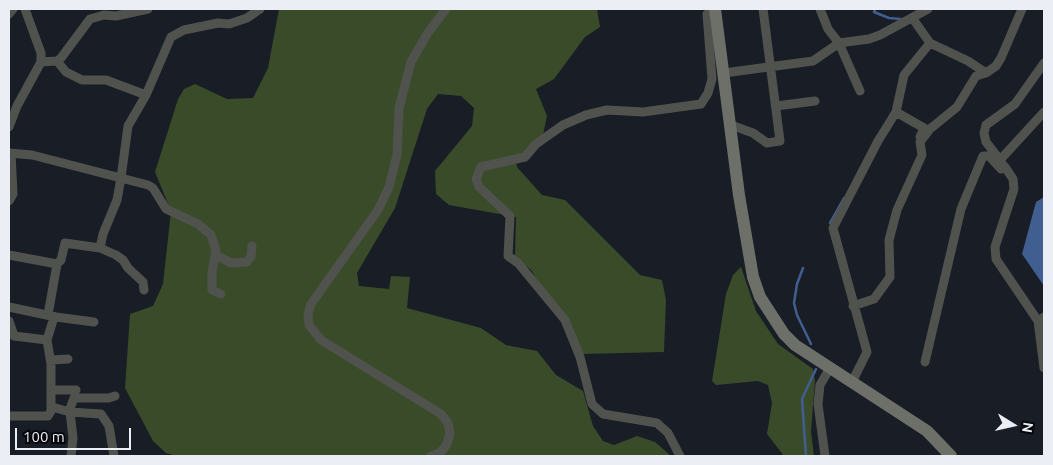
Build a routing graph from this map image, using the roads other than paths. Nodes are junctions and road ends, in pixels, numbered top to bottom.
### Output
1 (14, 9) edge
2 (25, 9) edge
3 (148, 9) edge
4 (260, 9) edge
5 (446, 9) edge
6 (715, 9) edge
7 (763, 9) edge
8 (820, 9) edge
9 (928, 9) edge
10 (1022, 9) edge
11 (9, 14) edge
12 (908, 21) junction
13 (839, 43) junction
14 (930, 43) junction
15 (57, 61) junction
16 (42, 62) junction
17 (1044, 63) edge
18 (771, 67) junction
19 (724, 73) junction
20 (986, 73) junction
21 (860, 91) dead end
22 (146, 94) junction
23 (815, 101) dead end
24 (776, 106) junction
25 (896, 112) junction
26 (1044, 112) edge
27 (731, 125) junction
28 (9, 127) edge
29 (920, 142) junction
30 (10, 153) edge
31 (1002, 164) junction
32 (121, 178) junction
33 (9, 201) edge
34 (252, 246) dead end
35 (100, 248) junction
36 (9, 255) edge
37 (216, 255) junction
38 (57, 264) junction
39 (144, 290) dead end
40 (221, 294) dead end
41 (854, 306) junction
42 (9, 307) edge
43 (51, 316) junction
44 (1041, 319) edge
45 (9, 321) edge
46 (94, 322) dead end
47 (47, 340) junction
48 (68, 359) dead end
49 (51, 360) junction
50 (925, 362) dead end
51 (830, 368) junction
52 (1044, 368) edge
53 (852, 382) junction
54 (52, 390) junction
55 (76, 390) dead end
56 (115, 396) dead end
57 (52, 407) junction
58 (69, 411) junction
59 (9, 416) edge
60 (71, 456) edge
61 (114, 456) edge
62 (431, 456) edge
63 (680, 456) edge
64 (825, 456) edge
65 (951, 456) edge

1 - 11 street
2 - 16 street
3 - 15 street
4 - 22 street
5 - 62 street
6 - 19 street
6 - 63 street
7 - 18 street
8 - 13 street
9 - 12 street
10 - 20 street
12 - 13 street
12 - 14 street
13 - 18 street
13 - 21 street
14 - 20 street
14 - 25 street
15 - 16 street
15 - 22 street
16 - 28 street
17 - 31 street
18 - 19 street
18 - 24 street
19 - 27 street
20 - 29 street
22 - 32 street
23 - 24 street
24 - 27 street
25 - 29 street
25 - 41 street
26 - 31 street
27 - 51 street
29 - 41 street
30 - 32 street
30 - 33 street
31 - 44 street
31 - 50 street
32 - 35 street
32 - 37 street
34 - 37 street
35 - 38 street
35 - 39 street
36 - 38 street
37 - 40 street
38 - 43 street
41 - 53 street
42 - 43 street
43 - 46 street
43 - 47 street
44 - 52 street
45 - 47 street
47 - 49 street
48 - 49 street
49 - 54 street
51 - 53 street
51 - 64 street
53 - 65 street
54 - 55 street
54 - 57 street
56 - 58 street
57 - 58 street
57 - 59 street
58 - 60 street
58 - 61 street

